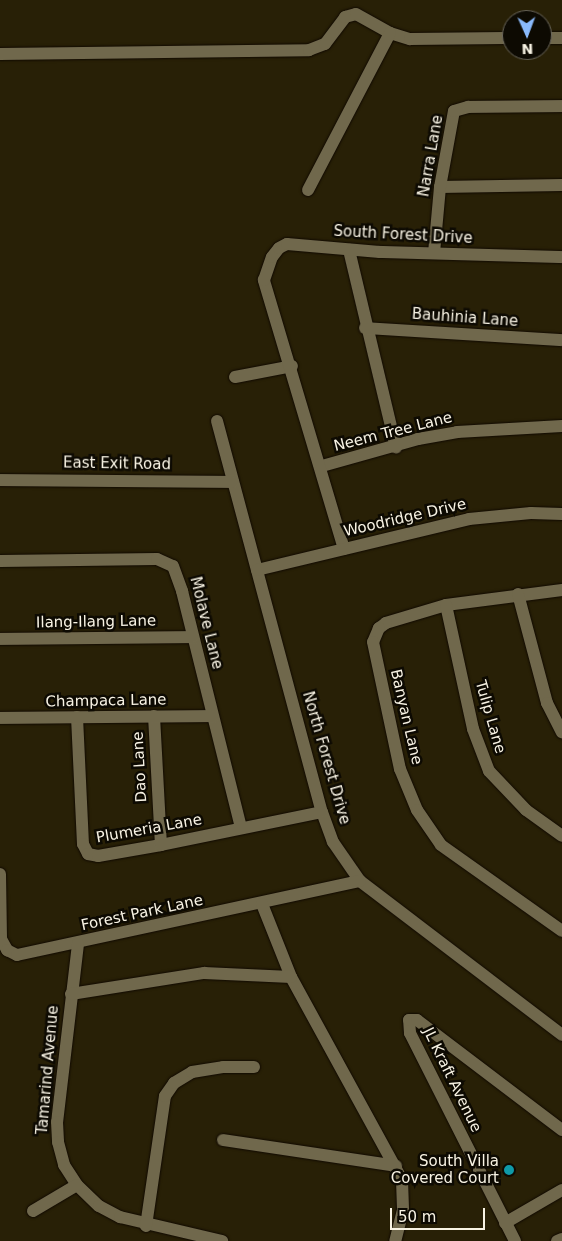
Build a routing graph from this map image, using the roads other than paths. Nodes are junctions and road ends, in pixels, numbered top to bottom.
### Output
1 (390, 33) junction
2 (502, 38) edge
3 (0, 54) edge
4 (562, 106) edge
5 (562, 184) edge
6 (440, 187) junction
7 (308, 190) dead end
8 (348, 250) junction
9 (434, 254) junction
10 (562, 257) edge
11 (366, 328) junction
12 (562, 340) edge
13 (292, 366) junction
14 (235, 377) dead end
15 (217, 421) dead end
16 (562, 426) edge
17 (396, 447) junction
18 (322, 466) junction
19 (0, 480) edge
20 (234, 482) junction
21 (562, 514) edge
22 (344, 549) junction
23 (0, 561) edge
24 (257, 570) junction
25 (562, 590) edge
26 (518, 594) junction
27 (446, 605) junction
28 (192, 637) junction
29 (0, 639) edge
30 (154, 716) junction
31 (212, 716) junction
32 (77, 717) junction
33 (0, 718) edge
34 (562, 732) edge
35 (322, 812) junction
36 (241, 828) junction
37 (562, 836) edge
38 (161, 845) junction
39 (0, 874) edge
40 (360, 881) junction
41 (262, 904) junction
42 (562, 931) edge
43 (78, 944) junction
44 (291, 977) junction
45 (71, 994) junction
46 (562, 1035) edge
47 (254, 1067) dead end
48 (562, 1130) edge
49 (224, 1140) dead end
50 (396, 1166) junction
51 (77, 1185) junction
52 (562, 1190) edge
53 (33, 1212) dead end
54 (506, 1223) junction
55 (146, 1226) junction
56 (562, 1239) edge
57 (222, 1241) edge
58 (395, 1241) edge
59 (516, 1241) edge
60 (557, 1241) edge

1 - 2 street
1 - 3 street
1 - 7 street
4 - 6 street, Narra Lane
5 - 6 street
6 - 9 street, Narra Lane
8 - 9 street, South Forest Drive
8 - 11 street
8 - 13 street, South Forest Drive
9 - 10 street, South Forest Drive
11 - 12 street, Bauhinia Lane
11 - 17 street
13 - 14 street
13 - 18 street
15 - 20 street, North Forest Drive
16 - 17 street, Neem Tree Lane
17 - 18 street, Neem Tree Lane
18 - 22 street
19 - 20 street, East Exit Road
20 - 24 street, North Forest Drive
21 - 22 street, Woodridge Drive
22 - 24 street, Woodridge Drive
23 - 28 street, Molave Lane
24 - 35 street, North Forest Drive
25 - 26 street, Banyan Lane
26 - 27 street, Banyan Lane
26 - 34 street
27 - 37 street, Tulip Lane
27 - 42 street, Banyan Lane
28 - 29 street, Ilang-Ilang Lane
28 - 31 street, Molave Lane
30 - 31 street, Champaca Lane
30 - 32 street, Champaca Lane
30 - 38 street, Dao Lane
31 - 36 street, Molave Lane
32 - 33 street, Champaca Lane
32 - 38 street, Plumeria Lane
35 - 36 street, Plumeria Lane
35 - 40 street, North Forest Drive
36 - 38 street, Plumeria Lane
39 - 43 street, Forest Park Lane
40 - 41 street, Forest Park Lane
40 - 46 street, North Forest Drive
41 - 43 street, Forest Park Lane
41 - 44 street
43 - 45 street, Tamarind Avenue
44 - 45 street
44 - 50 street
45 - 51 street, Tamarind Avenue
47 - 55 street
48 - 54 street, JL Kraft Avenue
49 - 50 street
50 - 58 street
51 - 53 street
51 - 55 street, Tamarind Avenue
52 - 54 street
54 - 59 street, JL Kraft Avenue
55 - 57 street, Tamarind Avenue
56 - 60 street

